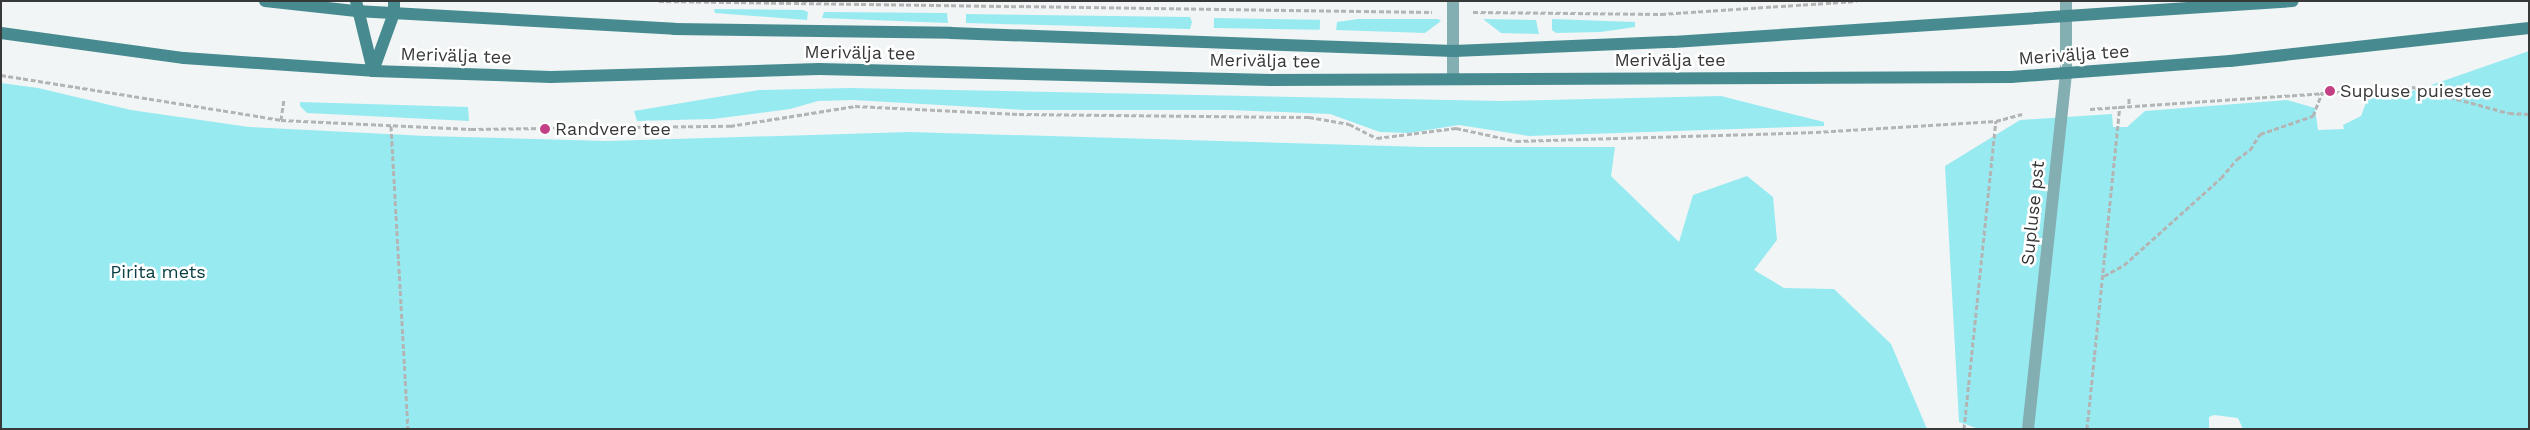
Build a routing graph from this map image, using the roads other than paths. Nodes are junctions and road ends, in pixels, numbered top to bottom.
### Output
1 (264, 1) edge
2 (2066, 1) edge
3 (2293, 1) edge
4 (356, 6) edge
5 (394, 7) edge
6 (1453, 7) edge
7 (2066, 17) junction
8 (2529, 28) edge
9 (1, 34) edge
10 (1454, 51) junction
11 (373, 71) junction
12 (2066, 74) junction
13 (1453, 79) junction
14 (2028, 429) edge

1 - 4 main road, Merivälja tee
2 - 7 street, Supluse pst
3 - 7 main road, Merivälja tee
4 - 5 main road, Merivälja tee
4 - 11 main road
5 - 10 main road, Merivälja tee
5 - 11 main road
6 - 10 street
7 - 10 main road, Merivälja tee
7 - 12 street, Supluse pst
8 - 12 main road, Merivälja tee
9 - 11 main road, Merivälja tee
10 - 13 street
11 - 13 main road, Merivälja tee
12 - 13 main road, Merivälja tee
12 - 14 street, Supluse pst

